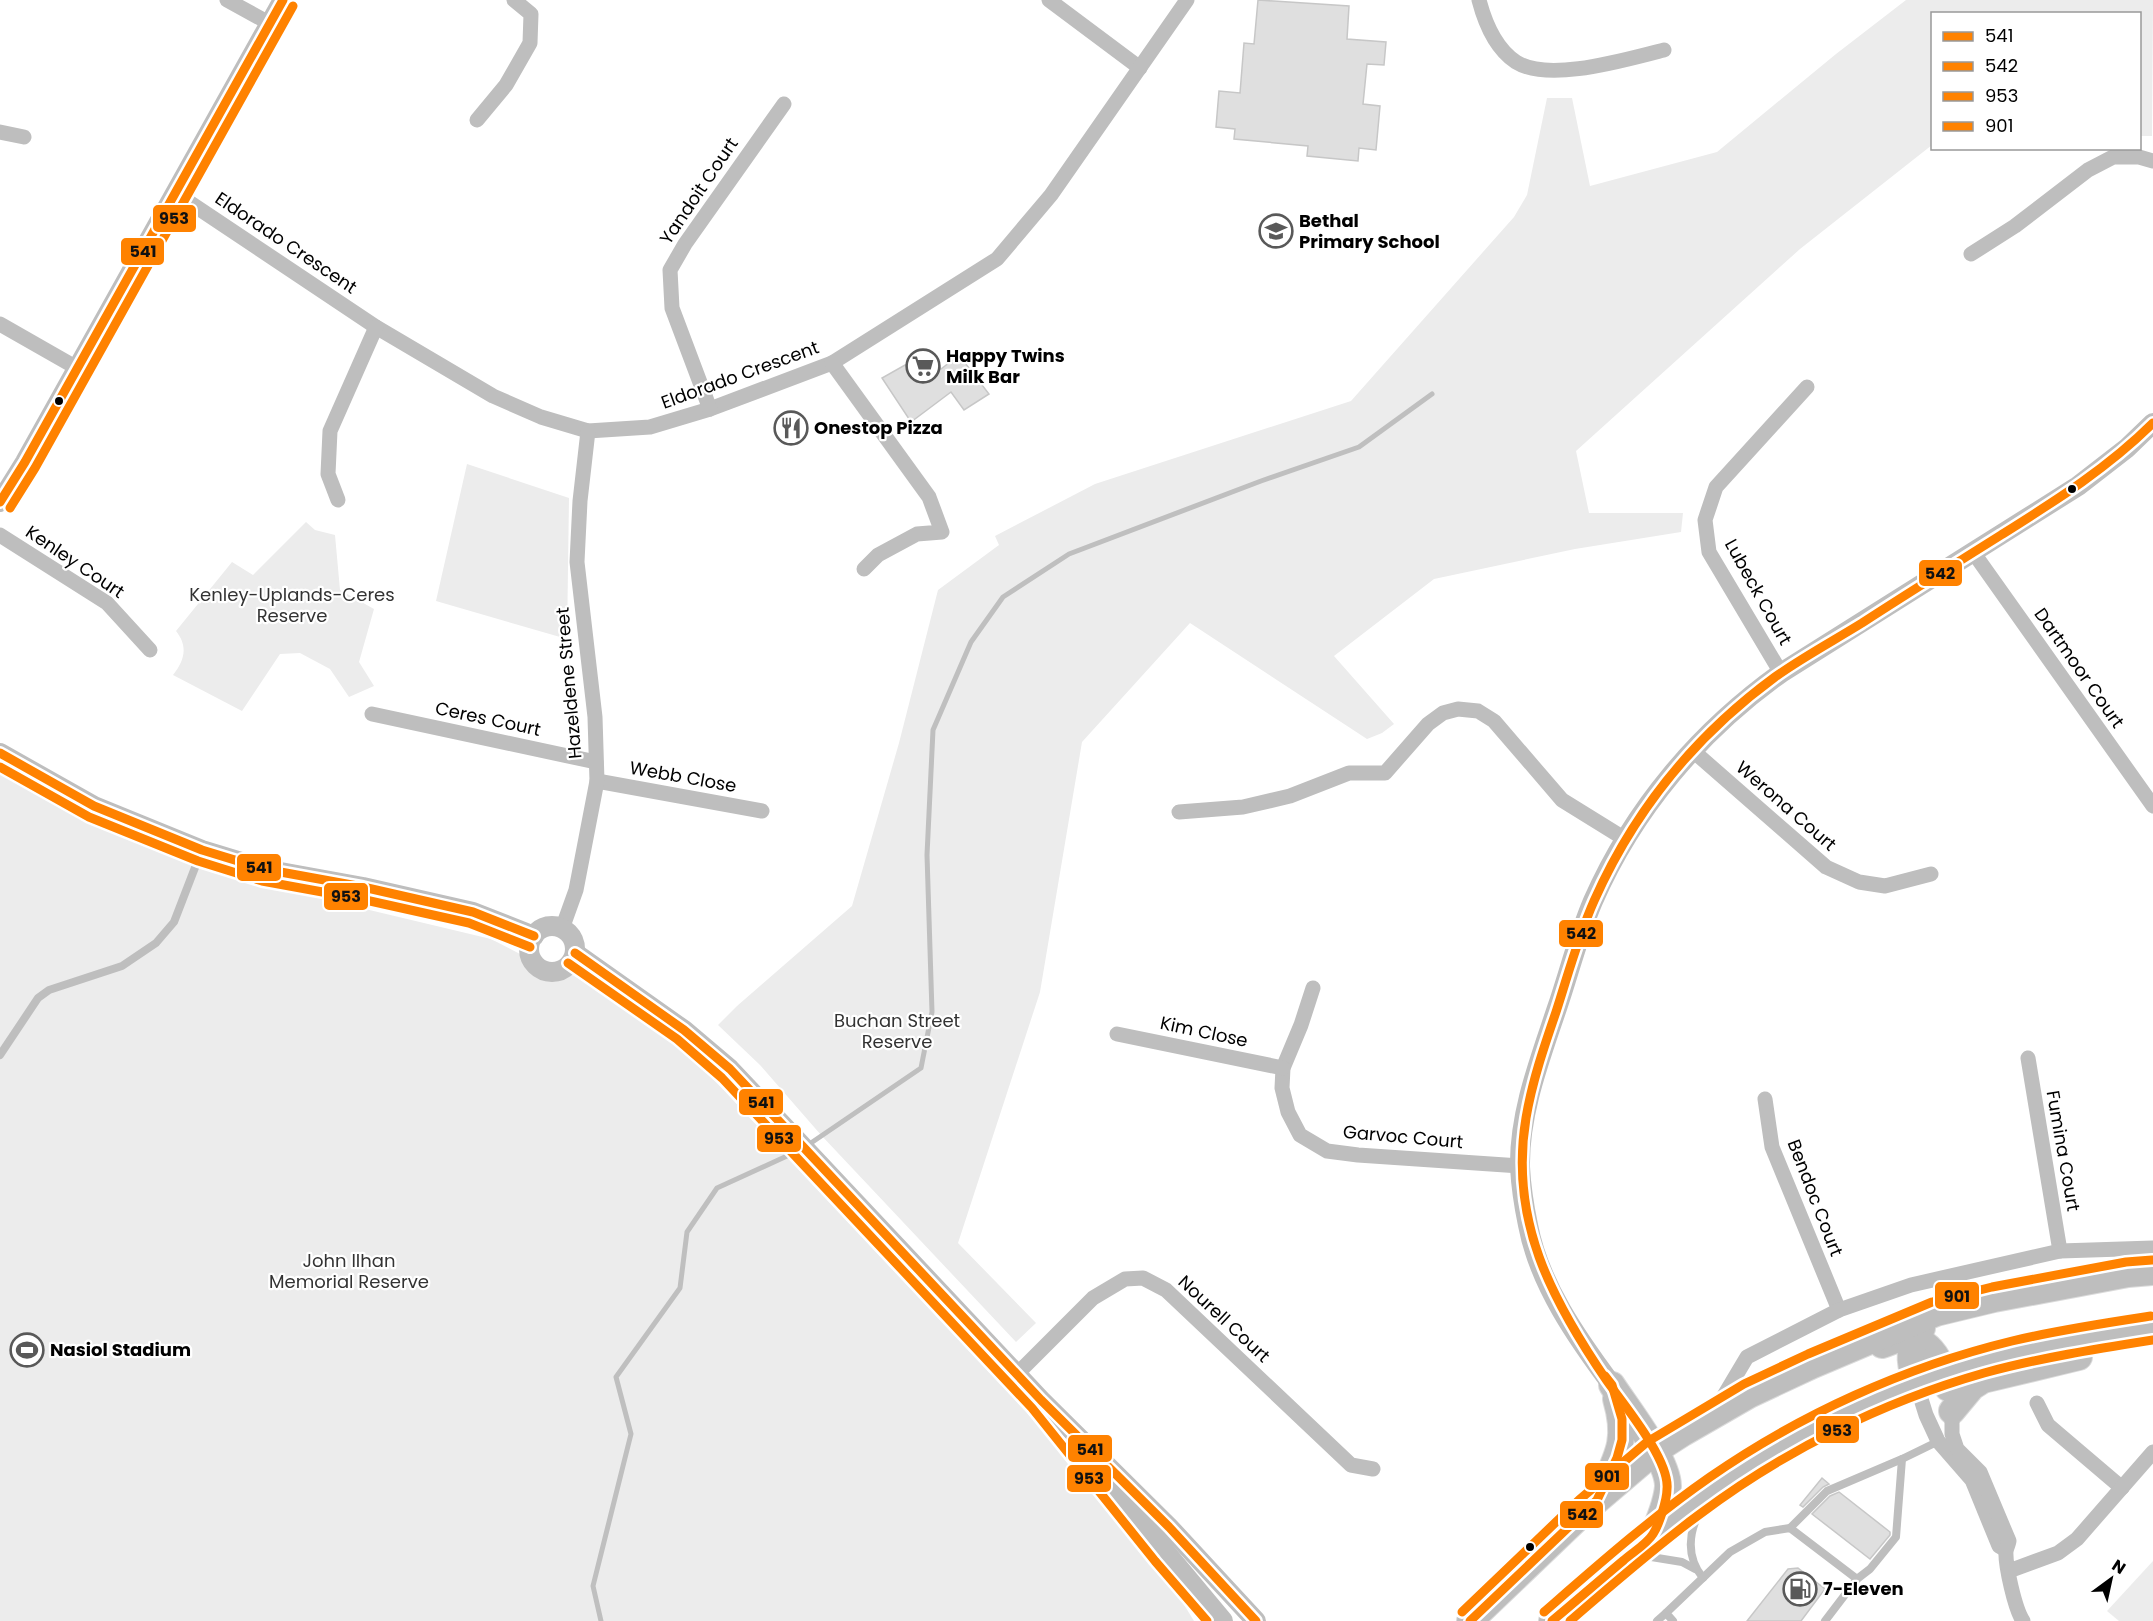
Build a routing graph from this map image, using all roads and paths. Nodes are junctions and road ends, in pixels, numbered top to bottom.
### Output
1 (227, 0) edge
2 (282, 0) edge
3 (514, 0) edge
4 (1049, 0) edge
5 (1187, 0) edge
6 (1479, 0) edge
7 (269, 23) junction
8 (1664, 50) dead end
9 (1140, 68) junction
10 (783, 104) dead end
11 (477, 120) dead end
12 (0, 132) edge
13 (24, 136) dead end
14 (2153, 161) edge
15 (174, 192) junction
16 (1971, 254) dead end
17 (0, 324) edge
18 (376, 327) junction
19 (832, 363) junction
20 (77, 368) junction
21 (1807, 387) dead end
22 (710, 409) junction
23 (2153, 423) edge
24 (588, 431) junction
25 (338, 500) dead end
26 (0, 502) edge
27 (0, 535) edge
28 (1973, 552) junction
29 (864, 569) dead end
30 (150, 650) dead end
31 (1781, 672) junction
32 (372, 714) dead end
33 (1692, 750) junction
34 (0, 753) edge
35 (596, 762) junction
36 (597, 781) junction
37 (2153, 806) edge
38 (762, 811) dead end
39 (1179, 812) dead end
40 (1625, 839) junction
41 (202, 850) junction
42 (1931, 874) dead end
43 (562, 929) junction
44 (534, 936) junction
45 (575, 953) junction
46 (1313, 988) dead end
47 (1117, 1034) dead end
48 (0, 1055) edge
49 (2028, 1058) dead end
50 (1283, 1068) junction
51 (1765, 1098) dead end
52 (1520, 1166) junction
53 (2153, 1248) edge
54 (2061, 1251) junction
55 (2153, 1272) edge
56 (1839, 1310) junction
57 (1936, 1313) junction
58 (2153, 1330) edge
59 (1914, 1341) junction
60 (1813, 1365) junction
61 (1945, 1373) junction
62 (1017, 1374) junction
63 (1916, 1383) junction
64 (1612, 1385) junction
65 (1041, 1400) junction
66 (2037, 1403) dead end
67 (1713, 1416) junction
68 (1947, 1429) junction
69 (1683, 1432) junction
70 (1655, 1451) junction
71 (2153, 1452) edge
72 (1902, 1459) junction
73 (1372, 1469) dead end
74 (2122, 1488) junction
75 (1712, 1490) junction
76 (1596, 1500) junction
77 (1790, 1528) junction
78 (1653, 1535) junction
79 (1631, 1554) junction
80 (1695, 1569) junction
81 (2009, 1571) junction
82 (1703, 1578) junction
83 (1857, 1579) junction
84 (1240, 1605) junction
85 (1666, 1613) junction
86 (1222, 1621) edge
87 (1256, 1621) edge
88 (1263, 1621) edge
89 (1470, 1621) edge
90 (1552, 1621) edge
91 (1657, 1621) edge
92 (1673, 1621) edge
93 (1825, 1621) edge
94 (2023, 1621) edge

1 - 7 street
2 - 7 street
3 - 11 street
4 - 9 street
5 - 9 street, Eldorado Crescent
6 - 8 street
7 - 15 street
9 - 19 street, Eldorado Crescent
10 - 22 street, Yandoit Court
12 - 13 street
14 - 16 street
15 - 18 street, Eldorado Crescent
15 - 20 street
17 - 20 street
18 - 24 street, Eldorado Crescent
18 - 25 street
19 - 22 street, Eldorado Crescent
19 - 29 street
20 - 26 street
21 - 31 street, Lubeck Court
22 - 24 street, Eldorado Crescent
23 - 28 street
24 - 35 street, Hazeldene Street
27 - 30 street, Kenley Court
28 - 31 street
28 - 37 street, Dartmoor Court
31 - 33 street
32 - 35 street, Ceres Court
33 - 40 street
33 - 42 street, Werona Court
34 - 41 street
35 - 36 street, Hazeldene Street
36 - 38 street, Webb Close
36 - 43 street, Hazeldene Street
39 - 40 street
40 - 52 street
41 - 44 street
41 - 48 lane
43 - 44 street
43 - 45 street
44 - 45 street
45 - 62 street
46 - 50 street, Garvoc Court
47 - 50 street, Kim Close
49 - 54 street, Fumina Court
50 - 52 street, Garvoc Court
51 - 56 street, Bendoc Court
52 - 64 street
53 - 54 street
54 - 56 street
55 - 57 main road
56 - 67 street
57 - 59 main road
57 - 60 main road
58 - 61 main road
58 - 68 main road
59 - 60 main road
59 - 61 main road
59 - 63 main road
60 - 67 main road
61 - 63 main road
61 - 68 main road
62 - 65 street
62 - 73 street, Nourell Court
63 - 68 street
63 - 75 main road
64 - 69 main road
64 - 70 main road
64 - 76 main road
65 - 84 street
65 - 86 street
66 - 74 street
67 - 69 main road
68 - 72 lane
68 - 81 street
69 - 70 main road
70 - 76 main road
70 - 78 main road
71 - 74 street
72 - 77 lane
72 - 83 lane
74 - 81 street
75 - 78 main road
75 - 80 lane
76 - 89 main road
77 - 82 lane
77 - 83 lane
78 - 79 main road
79 - 80 lane
79 - 90 main road
80 - 82 lane
81 - 94 street
82 - 85 lane
83 - 93 lane
84 - 87 street
84 - 88 street
85 - 91 lane
85 - 92 lane

